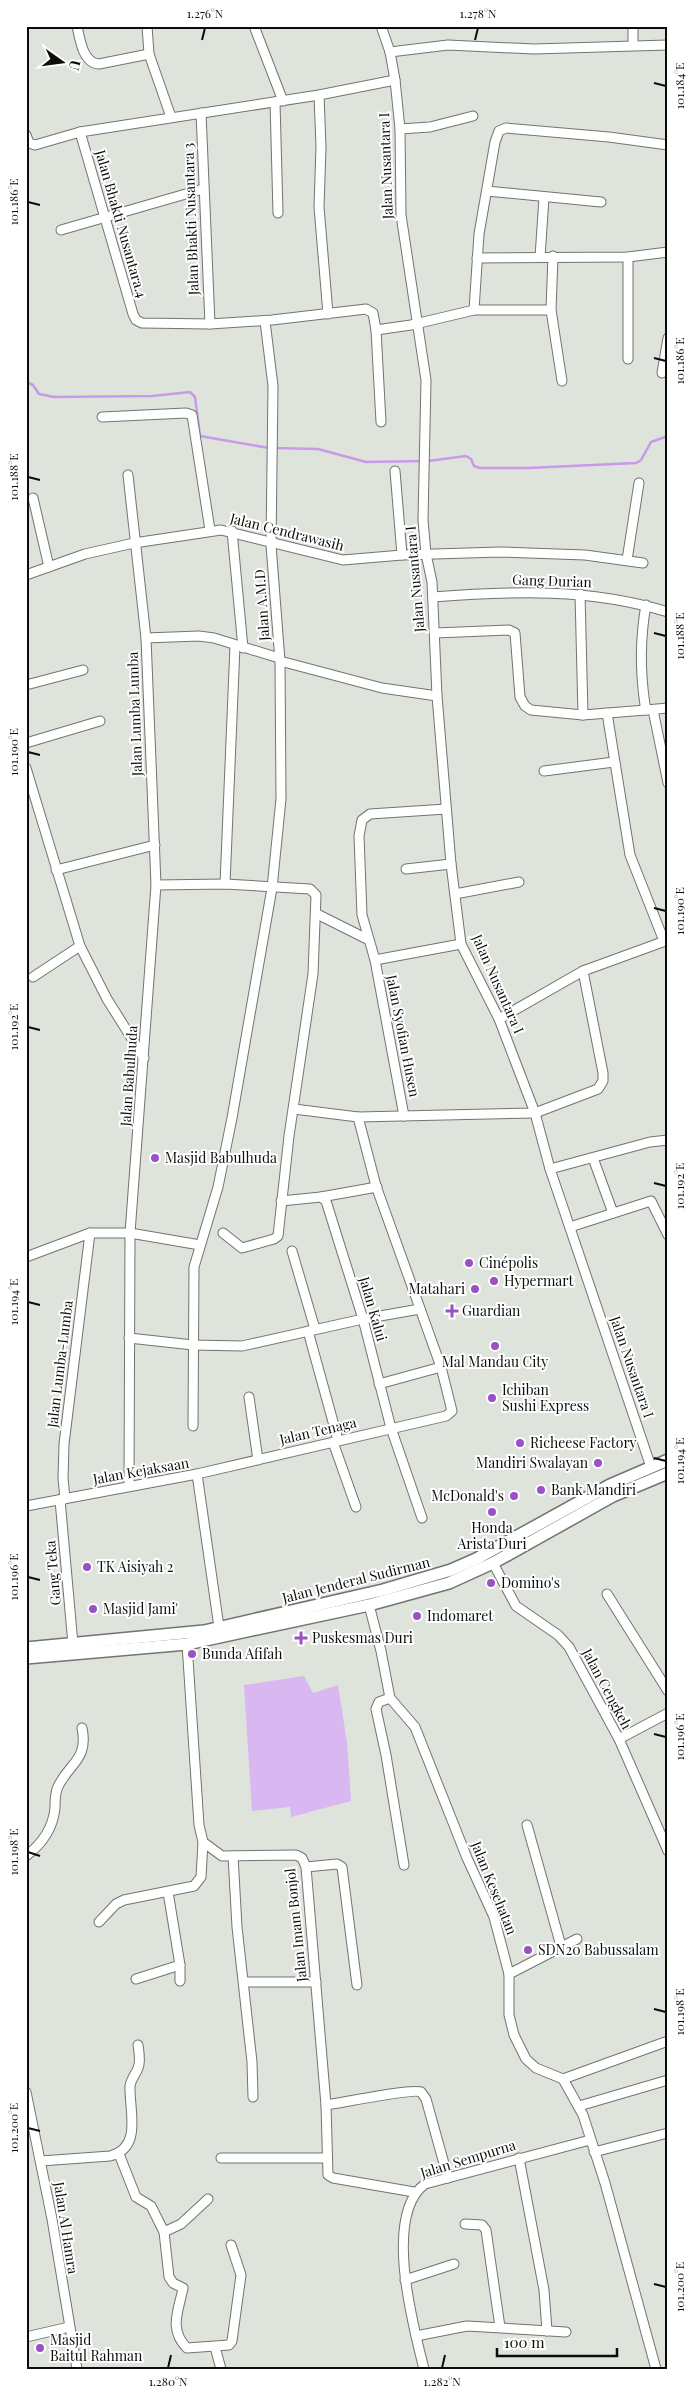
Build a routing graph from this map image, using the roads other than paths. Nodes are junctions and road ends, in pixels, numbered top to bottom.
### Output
1 (77, 26) edge
2 (147, 26) edge
3 (254, 26) edge
4 (381, 26) edge
5 (634, 26) edge
6 (668, 45) edge
7 (633, 46) junction
8 (390, 52) junction
9 (149, 54) junction
10 (395, 80) junction
11 (319, 95) junction
12 (279, 102) junction
13 (201, 113) junction
14 (473, 116) dead end
15 (171, 117) junction
16 (400, 129) junction
17 (80, 132) junction
18 (27, 138) edge
19 (668, 145) edge
20 (203, 189) junction
21 (487, 190) junction
22 (544, 198) junction
23 (601, 202) dead end
24 (278, 213) dead end
25 (104, 218) junction
26 (61, 230) dead end
27 (668, 252) edge
28 (553, 256) junction
29 (540, 257) junction
30 (628, 257) junction
31 (477, 258) junction
32 (474, 310) junction
33 (551, 310) junction
34 (328, 314) junction
35 (265, 321) junction
36 (418, 323) junction
37 (210, 324) junction
38 (376, 330) junction
39 (668, 338) edge
40 (628, 359) dead end
41 (662, 373) dead end
42 (562, 381) dead end
43 (102, 417) dead end
44 (381, 422) dead end
45 (395, 471) dead end
46 (128, 475) dead end
47 (639, 483) dead end
48 (33, 498) dead end
49 (210, 530) junction
50 (232, 531) junction
51 (272, 542) junction
52 (134, 543) junction
53 (426, 554) junction
54 (402, 555) junction
55 (627, 560) junction
56 (643, 563) dead end
57 (49, 567) junction
58 (26, 575) edge
59 (580, 594) junction
60 (433, 597) junction
61 (646, 605) junction
62 (668, 612) edge
63 (435, 633) junction
64 (146, 638) junction
65 (239, 647) junction
66 (279, 660) junction
67 (83, 670) dead end
68 (26, 685) edge
69 (437, 696) junction
70 (668, 708) edge
71 (650, 710) junction
72 (607, 713) junction
73 (583, 714) junction
74 (100, 721) dead end
75 (26, 743) edge
76 (614, 762) junction
77 (26, 768) edge
78 (544, 771) dead end
79 (668, 783) edge
80 (446, 809) junction
81 (155, 845) junction
82 (451, 864) junction
83 (56, 870) junction
84 (406, 870) dead end
85 (519, 882) dead end
86 (225, 884) junction
87 (156, 885) junction
88 (272, 888) junction
89 (455, 894) junction
90 (316, 914) junction
91 (370, 940) junction
92 (666, 940) edge
93 (461, 944) junction
94 (80, 946) junction
95 (375, 960) junction
96 (583, 971) junction
97 (33, 977) dead end
98 (500, 1018) junction
99 (144, 1058) junction
100 (294, 1109) junction
101 (535, 1112) junction
102 (404, 1116) junction
103 (358, 1117) junction
104 (668, 1140) edge
105 (593, 1158) junction
106 (550, 1169) junction
107 (377, 1187) junction
108 (323, 1198) junction
109 (281, 1201) junction
110 (613, 1213) junction
111 (570, 1227) junction
112 (90, 1233) junction
113 (223, 1233) dead end
114 (130, 1234) junction
115 (668, 1235) edge
116 (200, 1245) junction
117 (292, 1251) dead end
118 (26, 1256) edge
119 (420, 1309) junction
120 (363, 1319) junction
121 (312, 1330) junction
122 (129, 1338) junction
123 (193, 1345) junction
124 (441, 1367) junction
125 (379, 1384) junction
126 (249, 1397) dead end
127 (193, 1426) dead end
128 (391, 1428) junction
129 (336, 1441) junction
130 (258, 1460) junction
131 (668, 1460) edge
132 (651, 1467) junction
133 (668, 1473) edge
134 (197, 1474) junction
135 (129, 1486) junction
136 (63, 1500) junction
137 (26, 1506) edge
138 (356, 1506) dead end
139 (422, 1518) dead end
140 (492, 1563) junction
141 (414, 1587) junction
142 (608, 1594) dead end
143 (369, 1605) junction
144 (219, 1627) junction
145 (73, 1644) junction
146 (108, 1644) junction
147 (186, 1644) junction
148 (26, 1648) edge
149 (26, 1658) edge
150 (668, 1692) edge
151 (390, 1698) junction
152 (668, 1713) edge
153 (82, 1728) dead end
154 (619, 1739) junction
155 (526, 1825) dead end
156 (203, 1842) junction
157 (668, 1851) edge
158 (26, 1856) edge
159 (233, 1856) junction
160 (404, 1865) dead end
161 (306, 1867) junction
162 (168, 1892) junction
163 (99, 1922) dead end
164 (577, 1939) dead end
165 (561, 1946) junction
166 (180, 1965) junction
167 (509, 1974) junction
168 (136, 1979) dead end
169 (180, 1980) dead end
170 (244, 1982) junction
171 (316, 1982) junction
172 (356, 1985) dead end
173 (668, 2041) edge
174 (138, 2045) dead end
175 (563, 2080) junction
176 (668, 2080) edge
177 (26, 2092) edge
178 (253, 2097) dead end
179 (326, 2105) junction
180 (579, 2106) junction
181 (668, 2133) edge
182 (590, 2140) junction
183 (594, 2152) junction
184 (119, 2154) junction
185 (221, 2158) dead end
186 (326, 2158) junction
187 (519, 2158) junction
188 (41, 2161) junction
189 (448, 2178) junction
190 (414, 2192) junction
191 (208, 2199) dead end
192 (466, 2224) dead end
193 (164, 2232) junction
194 (231, 2245) dead end
195 (454, 2264) dead end
196 (404, 2280) junction
197 (69, 2327) junction
198 (500, 2327) junction
199 (547, 2331) junction
200 (566, 2332) dead end
201 (416, 2336) junction
202 (26, 2337) edge
203 (215, 2347) junction
204 (77, 2369) edge
205 (221, 2369) edge
206 (424, 2369) edge
207 (656, 2369) edge

1 - 9 street
2 - 9 street
3 - 12 street
4 - 8 street, Jalan Nusantara I
5 - 7 street
6 - 7 street
7 - 8 street
8 - 10 street, Jalan Nusantara I
9 - 15 street
10 - 11 street
10 - 16 street, Jalan Nusantara I
11 - 12 street
11 - 34 street
12 - 13 street
12 - 24 street
13 - 15 street
13 - 20 street, Jalan Bhakti Nusantara 3
14 - 16 street
15 - 17 street
16 - 36 street, Jalan Nusantara I
17 - 18 street
17 - 25 street, Jalan Bhakti Nusantara.4
19 - 21 street
20 - 25 street
20 - 37 street, Jalan Bhakti Nusantara 3
21 - 22 street
21 - 31 street
22 - 23 street
22 - 29 street
25 - 26 street
25 - 37 street, Jalan Bhakti Nusantara.4
27 - 30 street
28 - 29 street
28 - 30 street
28 - 33 street
29 - 31 street
30 - 40 street
31 - 32 street
32 - 33 street
32 - 36 street
33 - 42 street
34 - 35 street
34 - 38 street
35 - 37 street
35 - 51 street, Jalan A.M.D
36 - 38 street
36 - 53 street, Jalan Nusantara I
38 - 44 street
39 - 41 street
43 - 49 street
45 - 54 street
46 - 52 street, Jalan Lumba Lumba
47 - 55 street
48 - 57 street
49 - 50 street, Jalan Cendrawasih
49 - 52 street, Jalan Cendrawasih
50 - 51 street, Jalan Cendrawasih
50 - 65 street
51 - 54 street, Jalan Cendrawasih
51 - 66 street, Jalan A.M.D
52 - 57 street, Jalan Cendrawasih
52 - 64 street, Jalan Lumba Lumba
53 - 54 street, Jalan Cendrawasih
53 - 55 street, Jalan Cendrawasih
53 - 60 street, Jalan Nusantara I
55 - 56 street, Jalan Cendrawasih
57 - 58 street, Jalan Cendrawasih
59 - 60 street, Gang Durian
59 - 61 street, Gang Durian
59 - 73 street
60 - 63 street, Jalan Nusantara I
61 - 62 street, Gang Durian
61 - 71 street
63 - 69 street, Jalan Nusantara I
63 - 73 street
64 - 65 street
64 - 81 street, Jalan Lumba Lumba
65 - 66 street
65 - 86 street
66 - 69 street
66 - 88 street, Jalan A.M.D
67 - 68 street
69 - 80 street, Jalan Nusantara I
70 - 71 street
71 - 72 street
71 - 79 street
72 - 73 street
72 - 76 street
74 - 75 street
76 - 78 street
76 - 92 street
77 - 83 street
80 - 82 street, Jalan Nusantara I
80 - 91 street
81 - 83 street
81 - 87 street, Jalan Lumba Lumba
82 - 84 street
82 - 89 street, Jalan Nusantara I
83 - 94 street
85 - 89 street
86 - 87 street
86 - 88 street
87 - 99 street, Jalan Babulhuda
88 - 90 street
88 - 116 street, Jalan A.M.D
89 - 93 street, Jalan Nusantara I
90 - 91 street
90 - 100 street
91 - 95 street
92 - 96 street
93 - 95 street, Jalan Syofian Husen
93 - 98 street, Jalan Nusantara I
94 - 97 street
94 - 99 street
95 - 102 street, Jalan Syofian Husen
96 - 98 street
96 - 101 street
98 - 101 street, Jalan Nusantara I
99 - 114 street, Jalan Babulhuda
100 - 103 street
100 - 109 street
101 - 102 street
101 - 106 street, Jalan Nusantara I
102 - 103 street
103 - 107 street
104 - 105 street
105 - 106 street
105 - 110 street
106 - 111 street, Jalan Nusantara I
107 - 108 street
107 - 119 street
108 - 109 street
108 - 120 street, Jalan Kalui
109 - 113 street
110 - 111 street
110 - 115 street
111 - 132 street, Jalan Nusantara I
112 - 114 street
112 - 118 street
112 - 136 street, Jalan Lumba-Lumba
114 - 116 street
114 - 122 street, Jalan Babulhuda
116 - 123 street, Jalan A.M.D
117 - 121 street
119 - 120 street
119 - 124 street
120 - 121 street
120 - 125 street, Jalan Kalui
121 - 123 street
121 - 129 street
122 - 123 street
122 - 135 street
123 - 127 street, Jalan A.M.D
124 - 125 street
124 - 128 street, Jalan Tenaga
125 - 128 street, Jalan Kalui
126 - 130 street
128 - 129 street, Jalan Tenaga
128 - 139 street, Jalan Kalui
129 - 130 street, Jalan Tenaga
129 - 138 street
130 - 134 street, Jalan Tenaga
131 - 132 street, Jalan Jenderal Sudirman
132 - 141 street, Jalan Jenderal Sudirman
133 - 140 street, Jalan Jenderal Sudirman
134 - 135 street, Jalan Kejaksaan
134 - 144 street, Jalan Kejaksaan
135 - 136 street, Jalan Kejaksaan
136 - 137 street, Jalan Kejaksaan
136 - 145 street, Gang Teka
140 - 141 street, Jalan Jenderal Sudirman
140 - 154 street, Jalan Cengkeh
141 - 143 street, Jalan Jenderal Sudirman
141 - 144 street, Jalan Jenderal Sudirman
142 - 150 street
143 - 147 street, Jalan Jenderal Sudirman
143 - 151 street
144 - 146 street, Jalan Jenderal Sudirman
145 - 146 street, Jalan Jenderal Sudirman
145 - 148 street, Jalan Jenderal Sudirman
146 - 147 street, Jalan Jenderal Sudirman
146 - 149 street, Jalan Jenderal Sudirman
147 - 156 street
151 - 160 street
151 - 167 street, Jalan Kesehatan
152 - 154 street
153 - 158 street
154 - 157 street, Jalan Cengkeh
155 - 165 street
156 - 159 street, Jalan Imam Bonjol
156 - 162 street
159 - 161 street, Jalan Imam Bonjol
159 - 170 street
161 - 171 street, Jalan Imam Bonjol
161 - 172 street
162 - 163 street
162 - 166 street
164 - 165 street
165 - 167 street
166 - 168 street
166 - 169 street
167 - 175 street, Jalan Kesehatan
170 - 171 street
170 - 178 street
171 - 179 street, Jalan Imam Bonjol
173 - 175 street
174 - 184 street
175 - 180 street
176 - 180 street
177 - 188 street, Jalan Al Hamra
179 - 186 street, Jalan Imam Bonjol
179 - 189 street
180 - 182 street
181 - 183 street
182 - 183 street
182 - 187 street, Jalan Sempurna
183 - 207 street
184 - 188 street
184 - 193 street
185 - 186 street
186 - 190 street, Jalan Imam Bonjol
187 - 189 street, Jalan Sempurna
187 - 199 street
188 - 197 street, Jalan Al Hamra
189 - 190 street, Jalan Sempurna
190 - 196 street, Jalan Sempurna
191 - 193 street
192 - 198 street
193 - 203 street
194 - 203 street
195 - 196 street
196 - 201 street, Jalan Sempurna
197 - 202 street
197 - 204 street, Jalan Al Hamra
198 - 199 street
198 - 201 street
199 - 200 street
201 - 206 street, Jalan Sempurna
203 - 205 street

